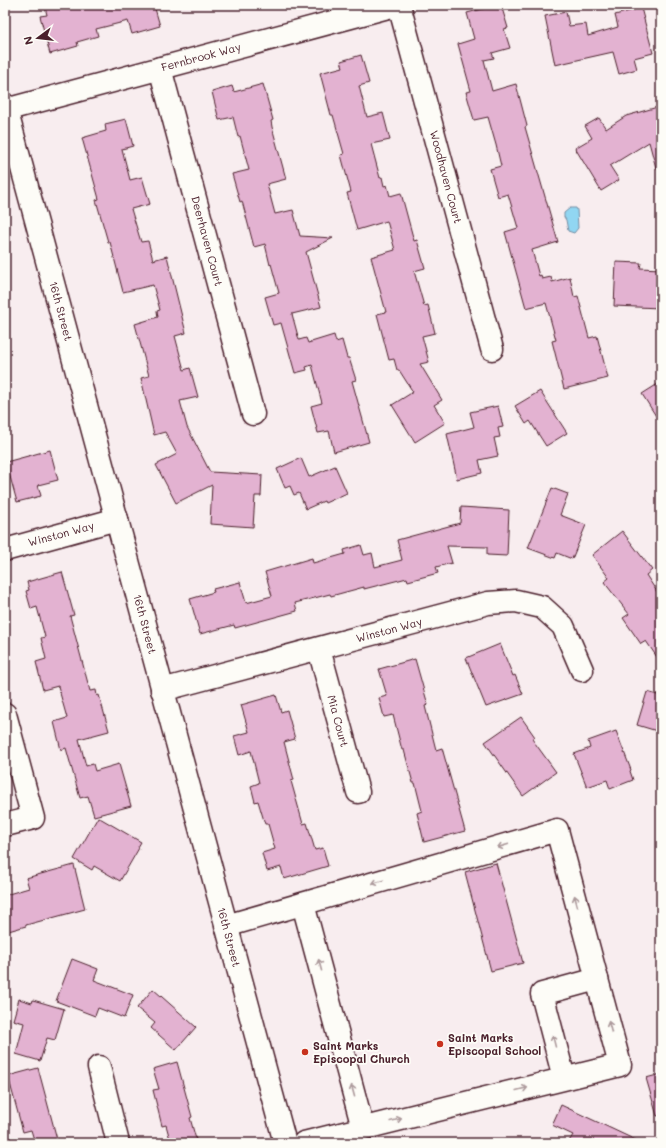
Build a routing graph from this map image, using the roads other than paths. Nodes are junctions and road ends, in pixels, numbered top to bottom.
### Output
1 (397, 5) edge
2 (160, 68) junction
3 (5, 108) edge
4 (492, 349) dead end
5 (253, 414) dead end
6 (117, 519) junction
7 (5, 550) edge
8 (318, 649) junction
9 (582, 670) dead end
10 (162, 690) junction
11 (5, 714) edge
12 (358, 792) dead end
13 (5, 825) edge
14 (303, 904) junction
15 (226, 926) junction
16 (597, 979) junction
17 (99, 1067) dead end
18 (564, 1078) junction
19 (363, 1128) junction
20 (118, 1143) edge
21 (285, 1143) edge
22 (304, 1143) edge

1 - 2 street, Fernbrook Way
1 - 4 street, Woodhaven Court
2 - 3 street, Fernbrook Way
2 - 5 street, Deerhaven Court
3 - 6 street, 16th Street
6 - 7 street, Winston Way
6 - 10 street, 16th Street
8 - 9 street, Winston Way
8 - 10 street, Winston Way
8 - 12 street, Mia Court
10 - 15 street, 16th Street
11 - 13 street
14 - 15 street
16 -> 14 street
19 -> 14 street
15 - 21 street, 16th Street
18 -> 16 street
18 -> 16 street
17 - 20 street
19 -> 18 street
19 - 22 street

